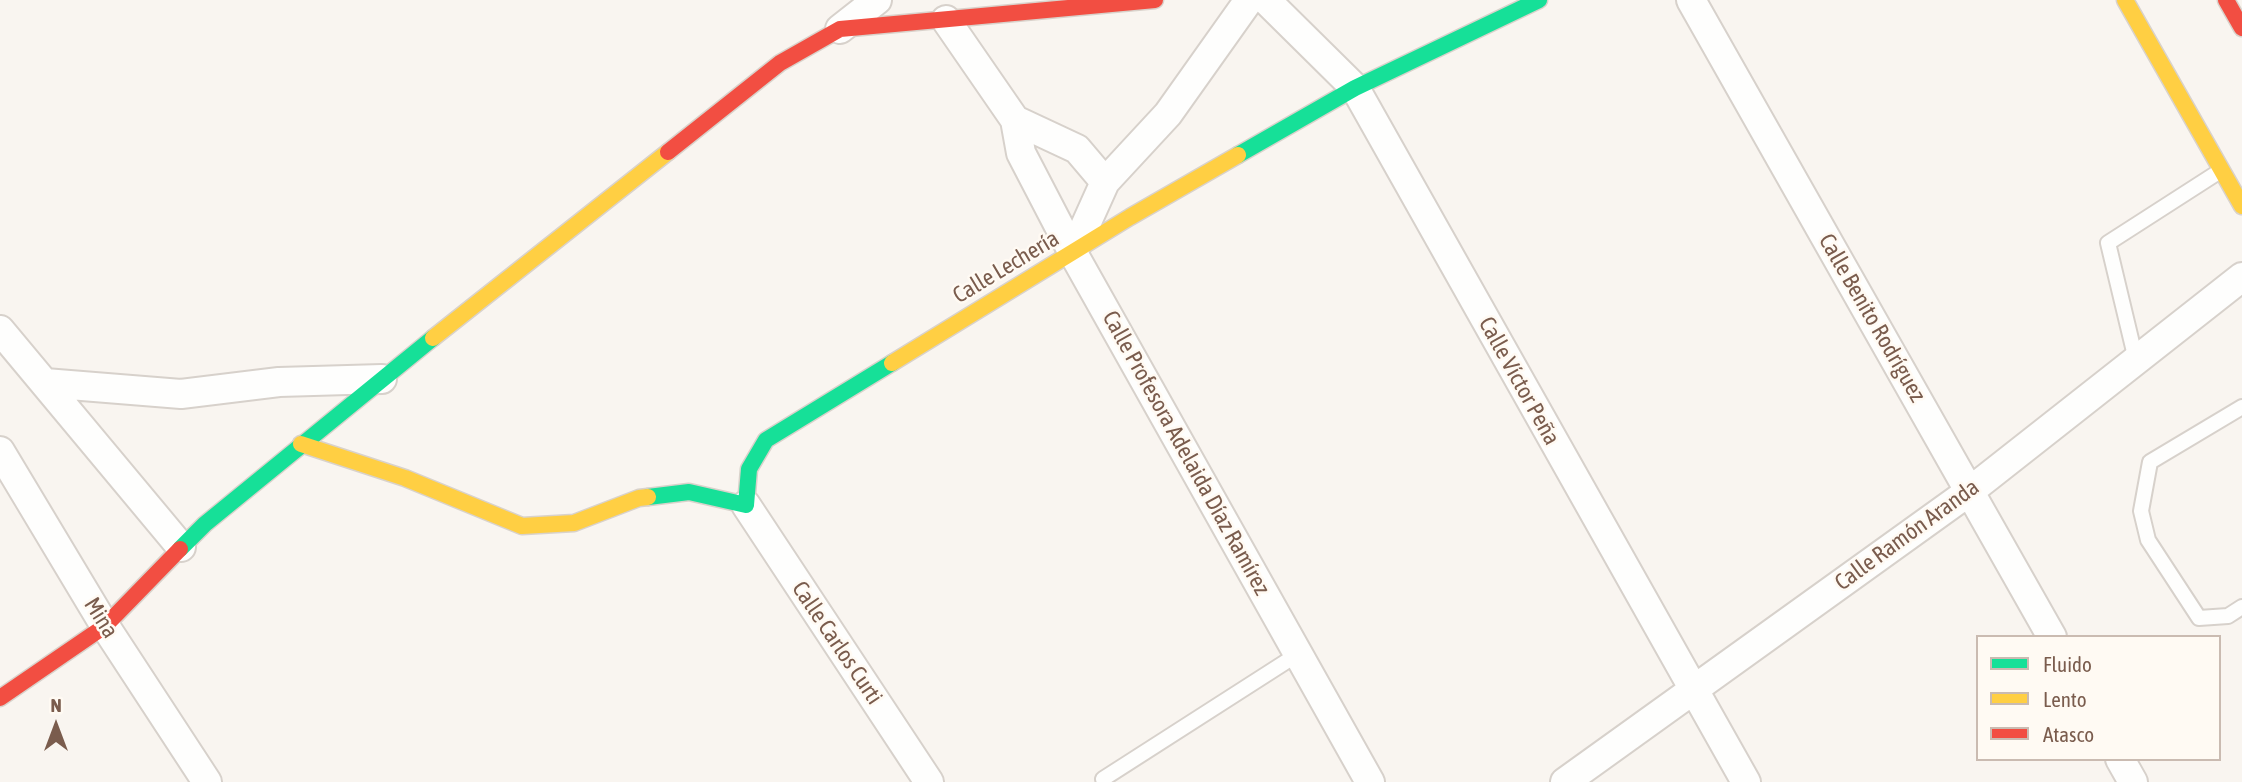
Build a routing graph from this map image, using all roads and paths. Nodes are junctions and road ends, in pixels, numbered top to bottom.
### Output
1 (877, 0) edge
2 (1155, 0) edge
3 (1249, 0) edge
4 (1266, 0) edge
5 (1539, 0) edge
6 (1691, 0) edge
7 (2125, 0) edge
8 (2226, 0) edge
9 (946, 20) junction
10 (2242, 28) edge
11 (840, 29) junction
12 (1355, 88) junction
13 (1015, 120) junction
14 (2222, 170) junction
15 (1105, 182) junction
16 (2242, 206) edge
17 (1073, 253) junction
18 (2242, 277) edge
19 (0, 330) edge
20 (2136, 360) junction
21 (382, 379) junction
22 (45, 383) junction
23 (2242, 407) edge
24 (301, 444) junction
25 (0, 451) edge
26 (1970, 491) junction
27 (746, 505) junction
28 (181, 547) junction
29 (2242, 607) edge
30 (105, 625) junction
31 (2051, 635) edge
32 (1298, 654) junction
33 (1692, 689) junction
34 (0, 698) edge
35 (2121, 761) edge
36 (1103, 779) dead end
37 (207, 782) edge
38 (929, 782) edge
39 (1370, 782) edge
40 (1565, 782) edge
41 (1746, 782) edge
42 (2133, 782) edge

1 - 11 street
2 - 9 street
3 - 15 street
4 - 12 street, Calle Víctor Peña
5 - 12 street, Calle Lechería
6 - 26 street, Calle Benito Rodríguez
7 - 14 street
8 - 10 street
9 - 11 street
9 - 13 street
11 - 21 street
12 - 17 street, Calle Lechería
12 - 33 street, Calle Víctor Peña
13 - 15 street
13 - 17 street, Calle Profesora Adelaida Díaz Ramírez
14 - 16 street
14 - 20 lane
15 - 17 street
17 - 27 street, Calle Lechería
17 - 32 street, Calle Profesora Adelaida Díaz Ramírez
18 - 20 street, Calle Ramón Aranda
19 - 22 street
20 - 26 street, Calle Ramón Aranda
21 - 22 street
21 - 24 street
22 - 28 street
23 - 29 lane
24 - 27 street
24 - 28 street
25 - 30 street, Mina
26 - 31 street, Calle Benito Rodríguez
26 - 33 street, Calle Ramón Aranda
27 - 38 street, Calle Carlos Curti
28 - 30 street
30 - 34 street
30 - 37 street, Mina
32 - 36 lane
32 - 39 street, Calle Profesora Adelaida Díaz Ramírez
33 - 40 street, Calle Ramón Aranda
33 - 41 street, Calle Víctor Peña
35 - 42 street

